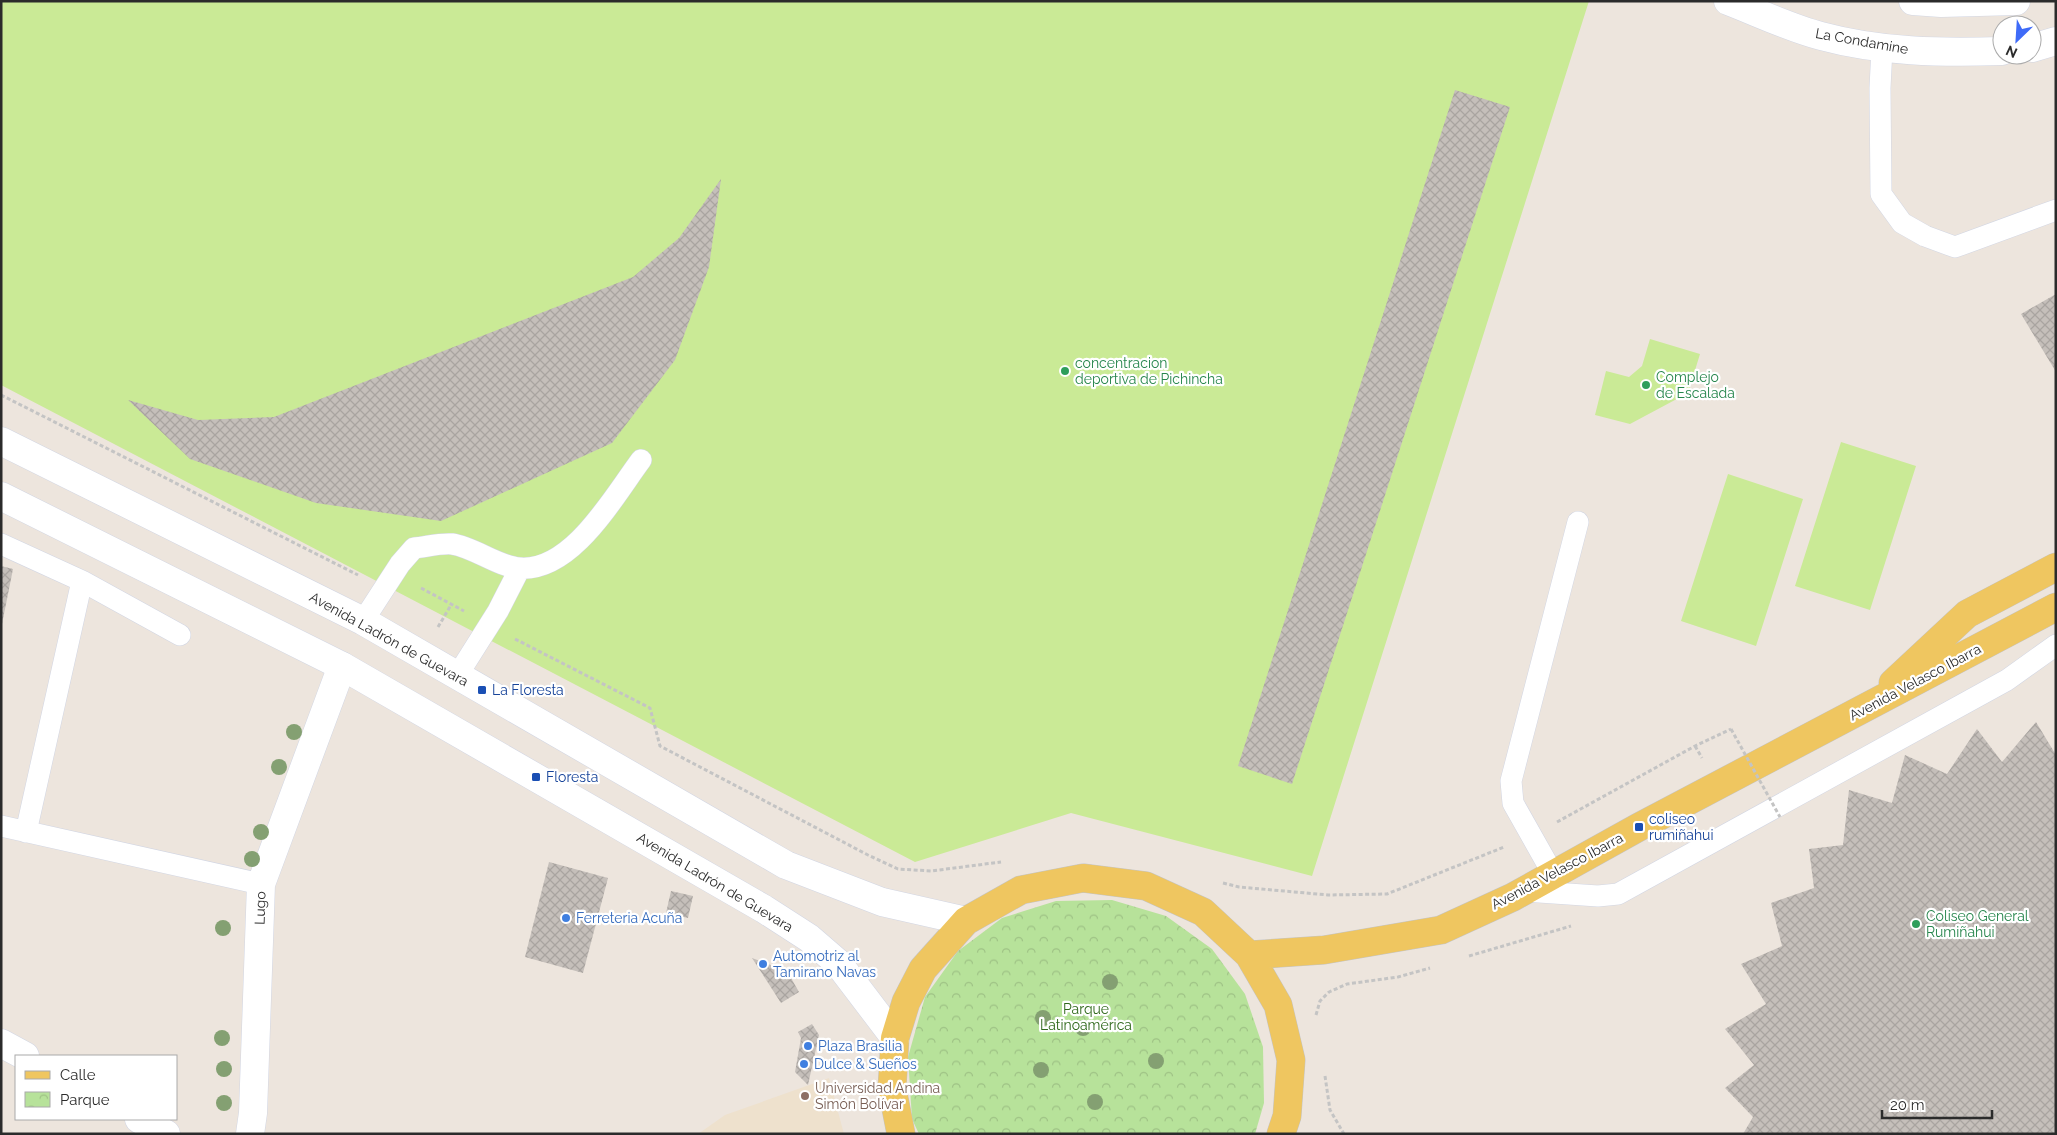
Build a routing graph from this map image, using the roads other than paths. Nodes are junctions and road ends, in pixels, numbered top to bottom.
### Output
1 (1728, 1) edge
2 (1913, 1) edge
3 (2016, 1) edge
4 (1761, 7) edge
5 (2056, 41) edge
6 (2042, 45) edge
7 (1882, 48) junction
8 (1992, 51) edge
9 (2056, 210) edge
10 (1, 441) edge
11 (641, 460) dead end
12 (1, 496) edge
13 (1578, 522) dead end
14 (1, 544) edge
15 (2056, 567) edge
16 (520, 568) junction
17 (82, 582) junction
18 (2056, 608) edge
19 (363, 621) junction
20 (180, 634) dead end
21 (2056, 645) edge
22 (342, 666) junction
23 (457, 676) junction
24 (1867, 708) junction
25 (1, 826) edge
26 (26, 832) junction
27 (1553, 874) junction
28 (261, 884) junction
29 (1523, 891) junction
30 (966, 921) junction
31 (1249, 955) junction
32 (895, 1038) junction
33 (1, 1043) edge
34 (23, 1055) edge
35 (141, 1120) edge
36 (166, 1134) edge
37 (250, 1134) edge
38 (901, 1134) edge
39 (1281, 1134) edge

1 - 4 main road, La Condamine
2 - 3 main road
4 - 7 main road, La Condamine
5 - 6 main road
7 - 8 main road, La Condamine
7 - 9 lane
10 - 19 main road, Avenida Ladrón de Guevara
11 - 16 lane
12 - 22 main road, Avenida Ladrón de Guevara
13 - 27 lane
14 - 17 lane
15 - 24 main road
16 - 19 lane
16 - 23 lane
17 - 20 lane
17 - 26 lane
18 - 24 main road, Avenida Velasco Ibarra
19 - 23 main road, Avenida Ladrón de Guevara
21 - 29 lane
22 - 28 main road, Lugo
22 - 32 main road, Avenida Ladrón de Guevara
23 - 30 main road, Avenida Ladrón de Guevara
24 - 27 main road, Avenida Velasco Ibarra
25 - 26 lane
26 - 28 lane
27 - 29 main road, Avenida Velasco Ibarra
28 - 37 main road, Lugo
29 - 31 main road, Avenida Velasco Ibarra
30 - 31 main road
30 - 32 main road
31 - 39 main road
32 - 38 main road
33 - 34 main road
35 - 36 main road

